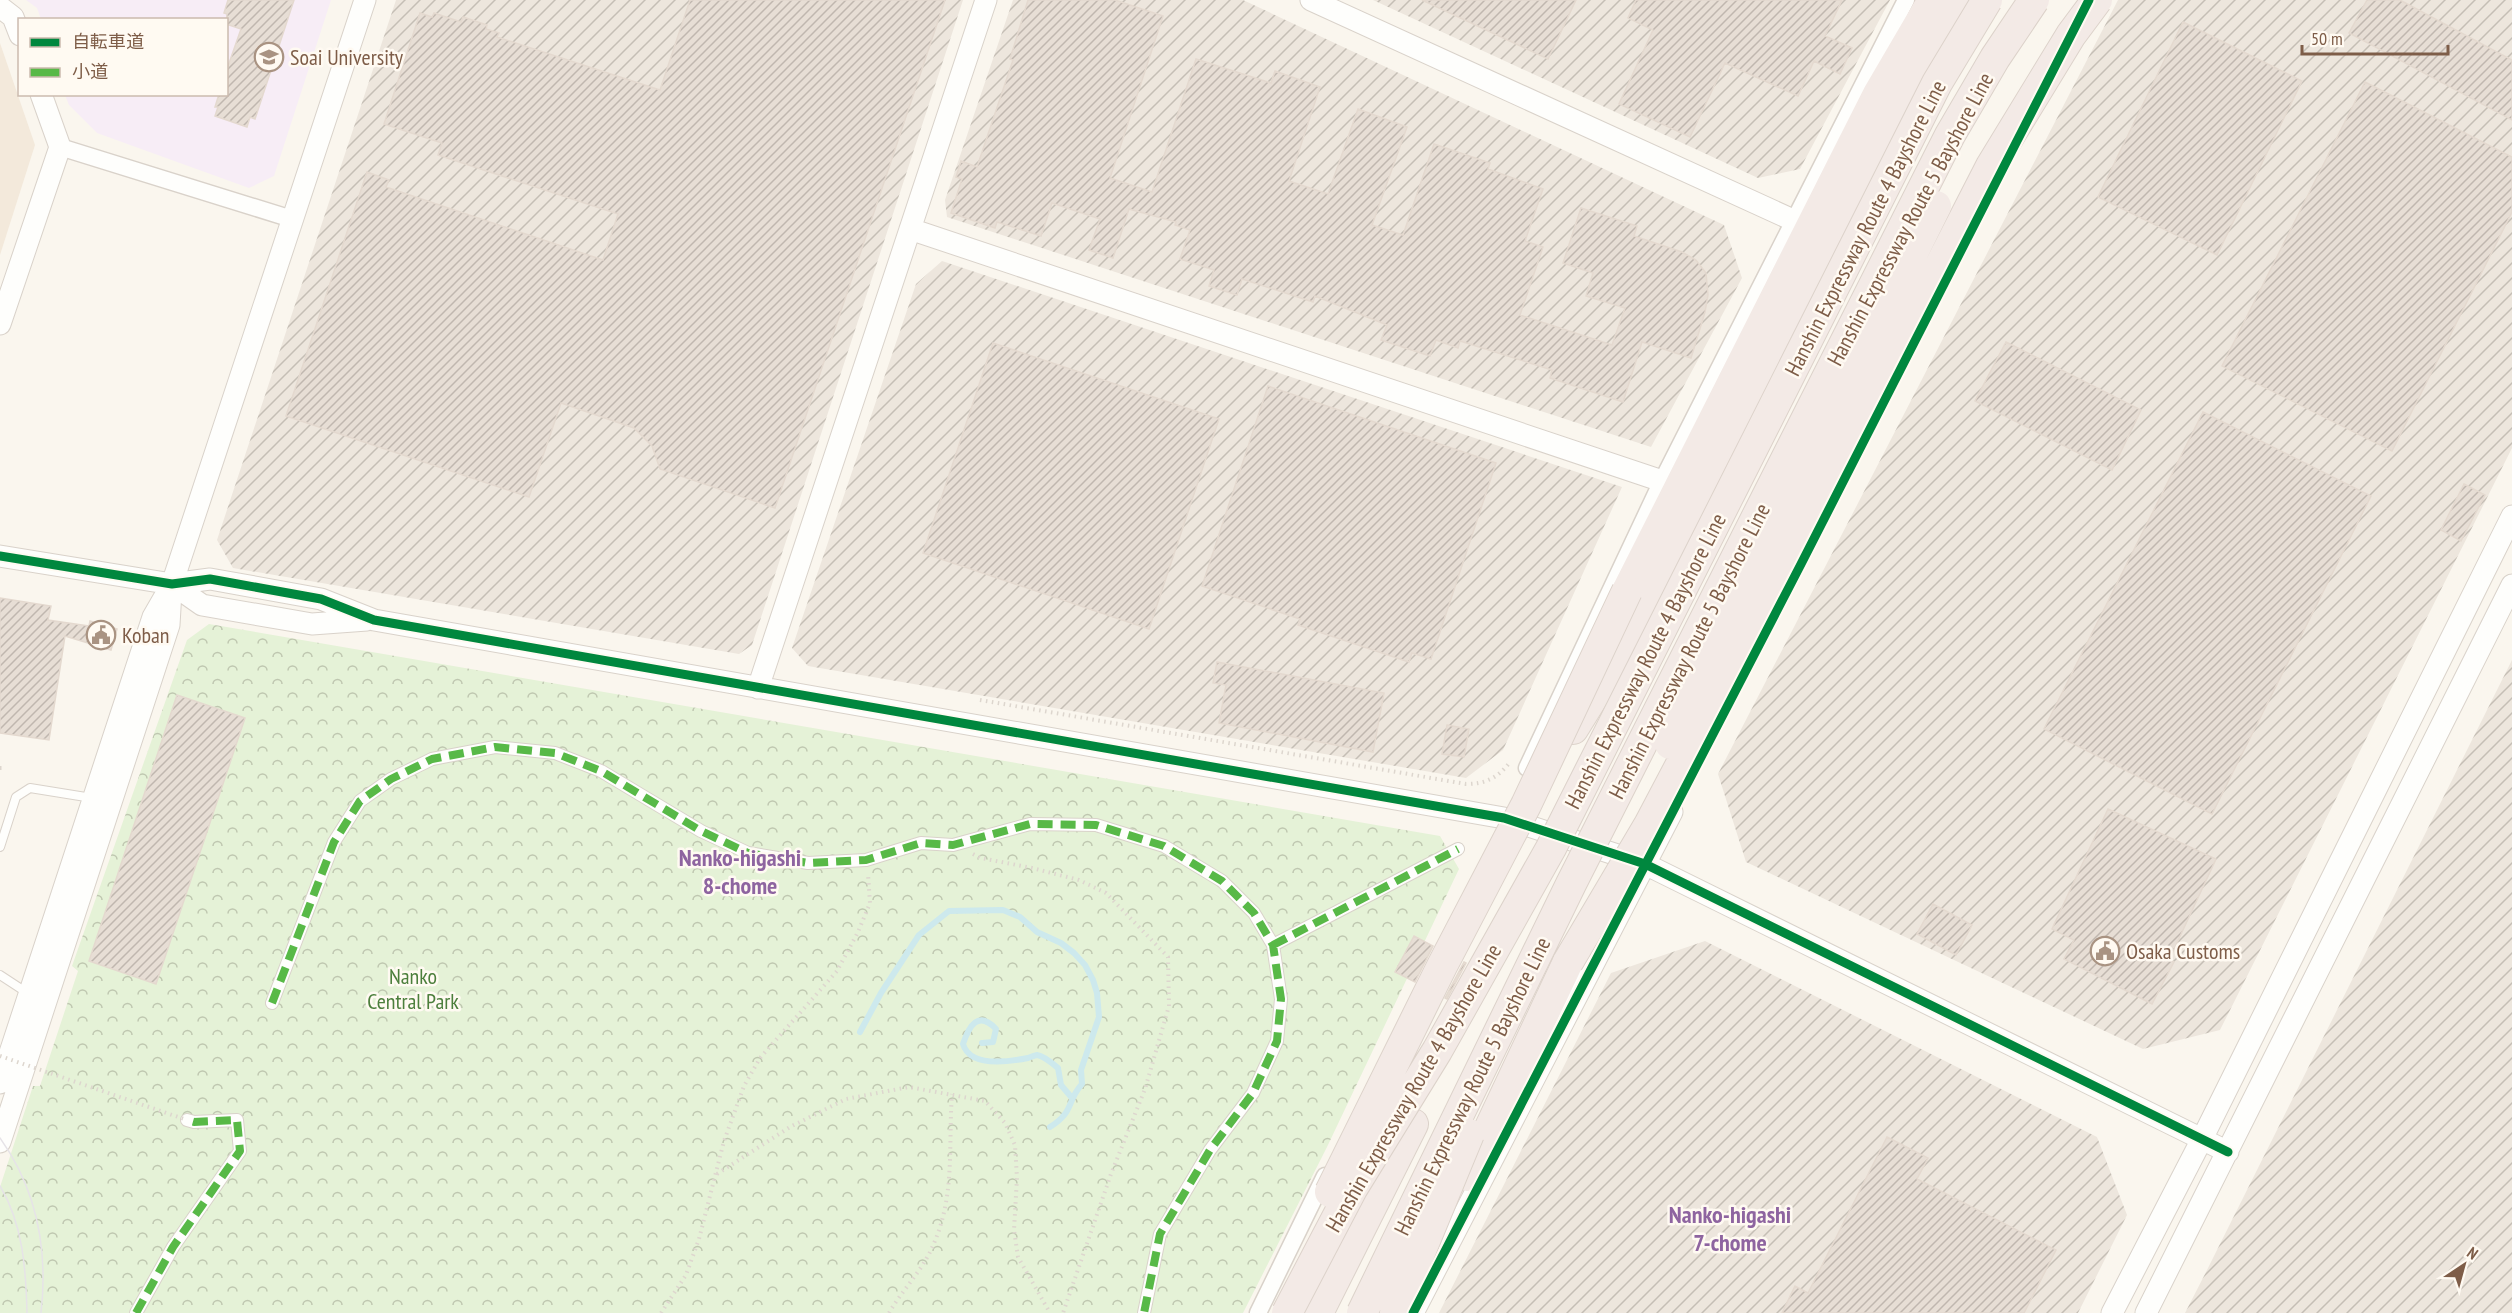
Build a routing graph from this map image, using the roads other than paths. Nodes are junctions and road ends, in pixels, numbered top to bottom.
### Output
1 (365, 0) edge
2 (986, 0) edge
3 (1311, 0) edge
4 (1906, 0) edge
5 (1934, 0) edge
6 (1959, 0) edge
7 (1987, 0) edge
8 (1996, 0) edge
9 (2089, 0) edge
10 (2097, 0) edge
11 (2034, 5) edge
12 (0, 7) edge
13 (18, 30) edge
14 (42, 96) edge
15 (60, 147) junction
16 (292, 219) junction
17 (1795, 221) junction
18 (910, 229) junction
19 (0, 324) edge
20 (1662, 481) junction
21 (2512, 516) edge
22 (0, 556) edge
23 (172, 584) junction
24 (2512, 585) edge
25 (758, 688) junction
26 (93, 798) junction
27 (1515, 812) junction
28 (0, 847) edge
29 (1458, 849) dead end
30 (1645, 864) junction
31 (1273, 945) junction
32 (1438, 949) dead end
33 (1568, 962) junction
34 (0, 975) edge
35 (1419, 984) dead end
36 (29, 994) junction
37 (272, 1003) dead end
38 (0, 1083) edge
39 (187, 1120) road end
40 (2202, 1139) junction
41 (0, 1143) edge
42 (2228, 1152) junction
43 (136, 1313) edge
44 (1144, 1313) edge
45 (1258, 1313) edge
46 (1270, 1313) edge
47 (1287, 1313) edge
48 (1318, 1313) edge
49 (1362, 1313) edge
50 (1395, 1313) edge
51 (1408, 1313) edge
52 (1413, 1313) edge
53 (2112, 1313) edge
54 (2146, 1313) edge

1 - 16 street
2 - 18 street
3 - 17 street
4 - 17 street
5 - 27 highway, bridge
6 - 27 highway, bridge
7 - 47 highway, Hanshin Expressway Route 4 Bayshore Line, bridge
8 - 48 highway, Hanshin Expressway Route 5 Bayshore Line
9 - 30 street
10 - 33 highway, bridge
11 - 33 highway, bridge
11 - 49 highway, Hanshin Expressway Route 5 Bayshore Line, bridge
11 - 50 highway, Hanshin Expressway Route 4 Bayshore Line, bridge
12 - 13 street
14 - 15 street
15 - 16 street
15 - 19 street
16 - 23 street
17 - 20 street
18 - 20 street
18 - 25 street
20 - 27 street
21 - 40 street
22 - 23 street
23 - 25 street
23 - 26 street
23 - 41 street
24 - 42 street
25 - 27 street
26 - 28 lane
26 - 36 street
27 - 30 street
27 - 32 street
27 - 46 highway, bridge
29 - 31 street
30 - 40 street
30 - 52 street
31 - 37 street
31 - 44 street
33 - 51 highway
34 - 36 lane
35 - 45 street
36 - 38 street
39 - 43 street
40 - 42 street
40 - 53 street
42 - 54 street

